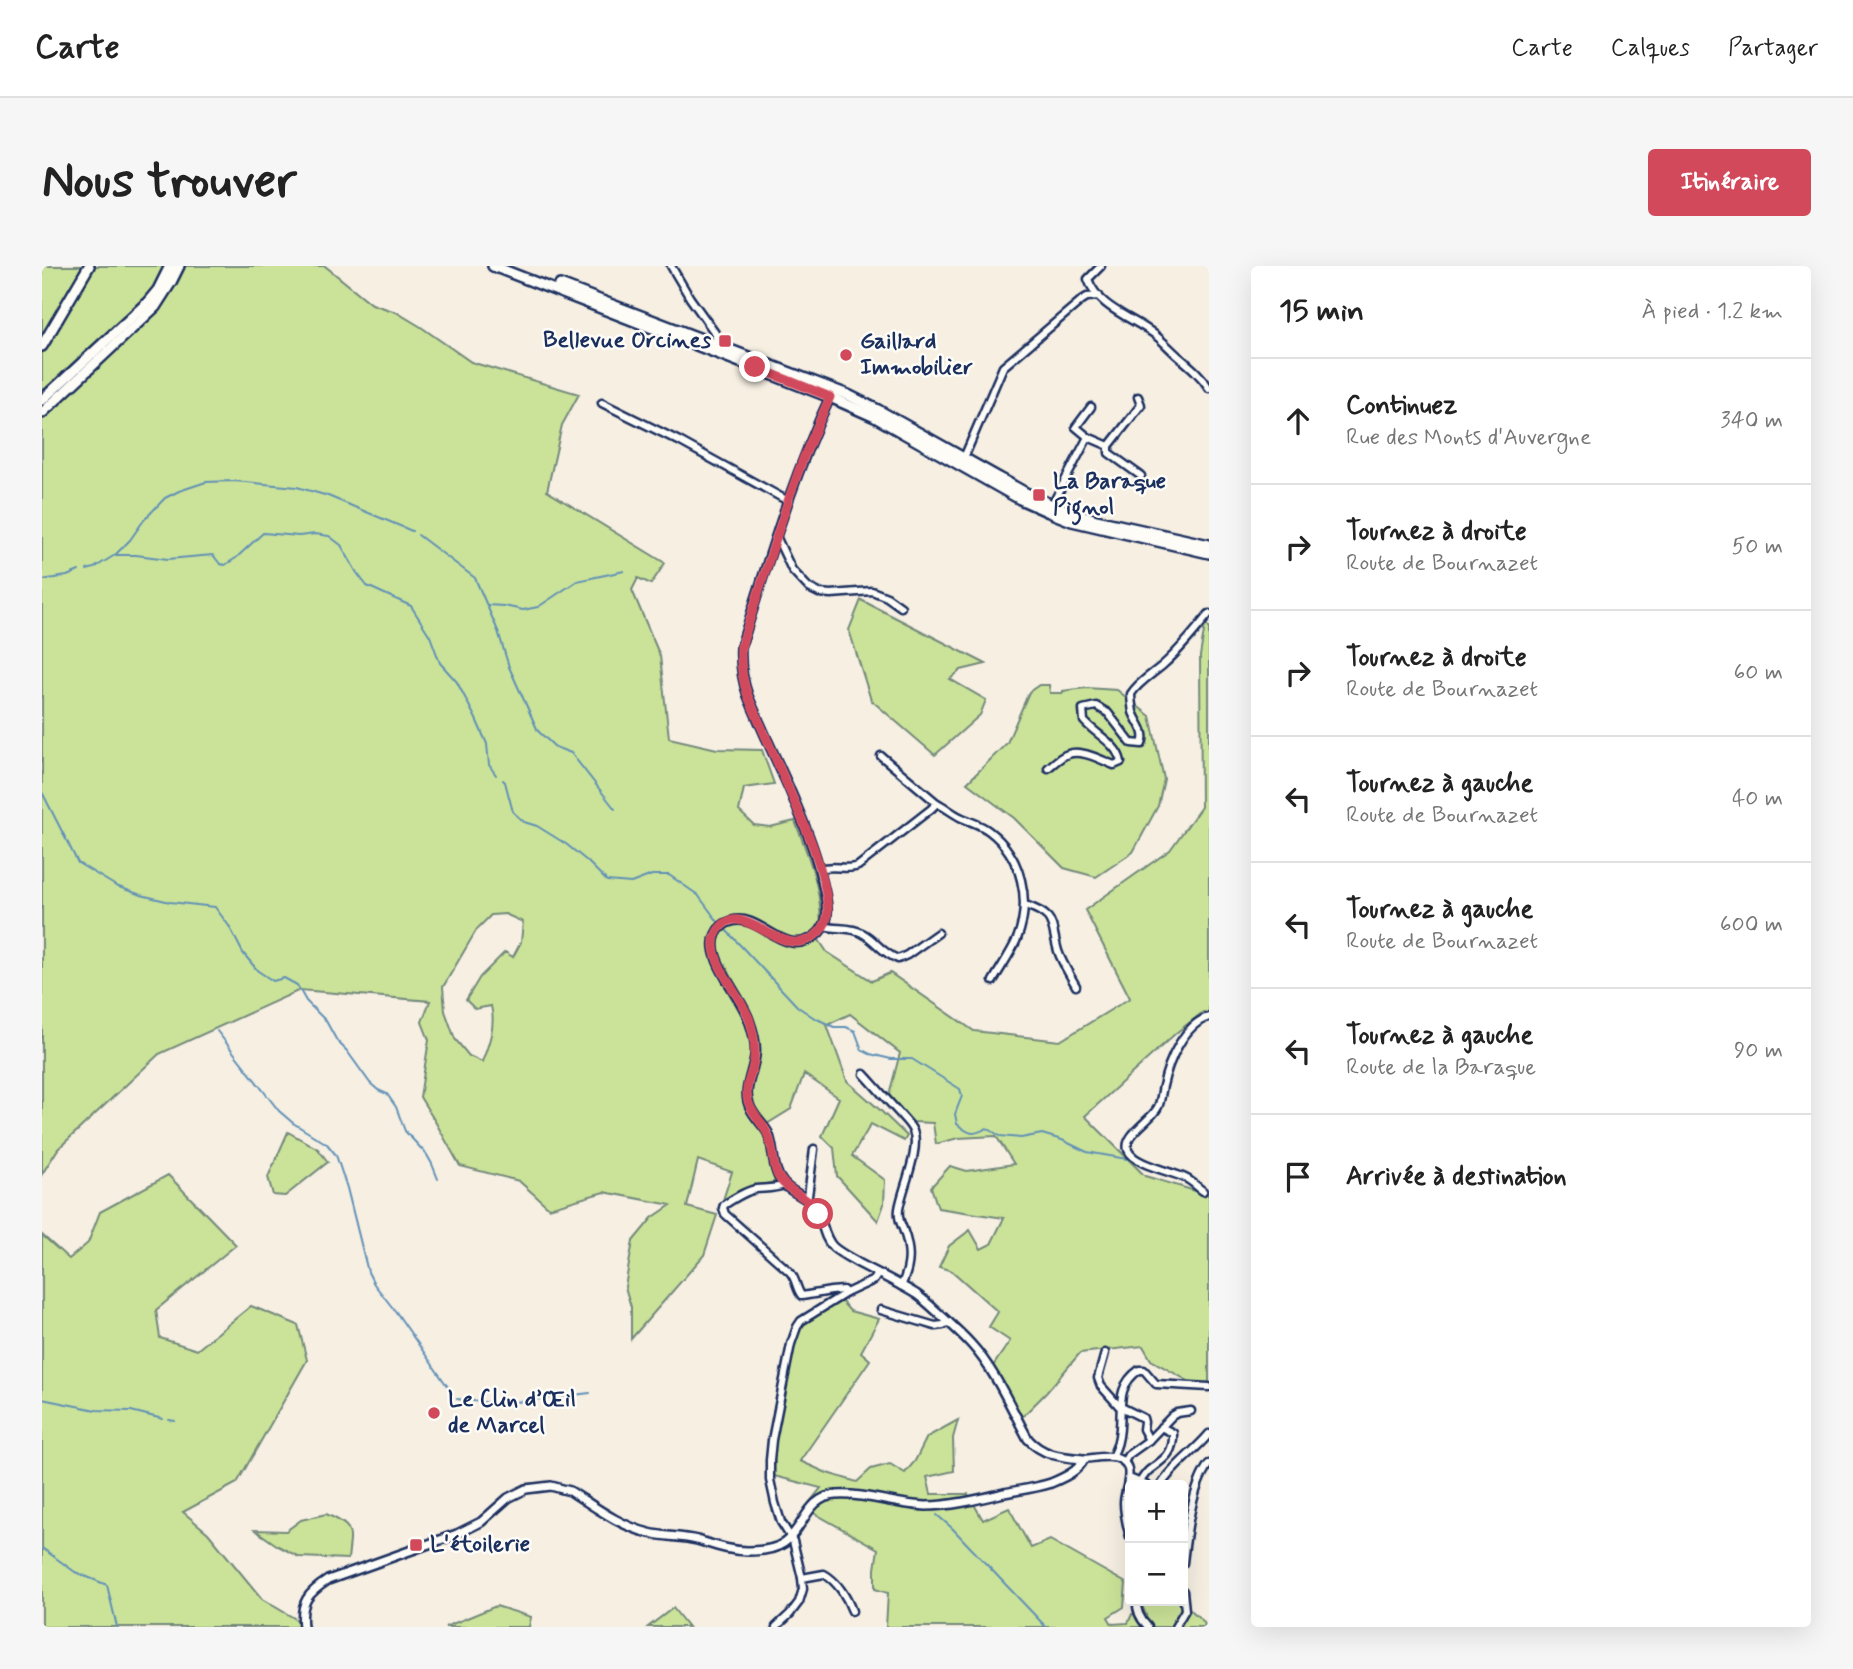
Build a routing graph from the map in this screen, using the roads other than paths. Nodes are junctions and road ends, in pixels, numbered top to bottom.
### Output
1 (84, 266) edge
2 (89, 266) edge
3 (170, 266) edge
4 (179, 266) edge
5 (493, 266) edge
6 (509, 266) edge
7 (671, 266) edge
8 (1101, 266) edge
9 (1099, 296) junction
10 (42, 336) edge
11 (42, 346) edge
12 (718, 349) junction
13 (1209, 388) edge
14 (832, 393) junction
15 (1138, 397) dead end
16 (42, 400) edge
17 (602, 403) dead end
18 (1091, 407) dead end
19 (42, 414) edge
20 (1088, 437) junction
21 (1109, 446) junction
22 (962, 462) junction
23 (1141, 476) dead end
24 (788, 501) junction
25 (1051, 509) junction
26 (776, 536) junction
27 (1209, 544) edge
28 (1209, 553) edge
29 (901, 607) dead end
30 (1209, 614) edge
31 (881, 757) dead end
32 (1048, 768) dead end
33 (937, 803) junction
34 (820, 869) junction
35 (1025, 905) junction
36 (824, 926) junction
37 (938, 933) dead end
38 (993, 981) dead end
39 (1076, 986) dead end
40 (1209, 1017) edge
41 (864, 1074) dead end
42 (814, 1149) dead end
43 (784, 1185) junction
44 (1203, 1191) dead end
45 (806, 1199) junction
46 (878, 1273) junction
47 (901, 1286) junction
48 (846, 1293) junction
49 (881, 1310) dead end
50 (948, 1322) junction
51 (1105, 1353) dead end
52 (1209, 1387) edge
53 (1119, 1406) junction
54 (1191, 1411) dead end
55 (1161, 1427) junction
56 (1209, 1434) edge
57 (1149, 1440) junction
58 (1112, 1457) junction
59 (1084, 1458) junction
60 (1124, 1462) junction
61 (1209, 1464) edge
62 (1129, 1478) joint
63 (1135, 1480) edge
64 (1145, 1480) edge
65 (1165, 1480) edge
66 (790, 1537) junction
67 (1187, 1543) edge
68 (803, 1578) junction
69 (1136, 1606) edge
70 (1185, 1606) edge
71 (852, 1611) dead end
72 (303, 1627) edge
73 (776, 1627) edge
74 (1148, 1627) edge
75 (1175, 1627) edge

1 - 10 main road
2 - 11 main road
3 - 16 main road
4 - 19 main road
5 - 12 main road
6 - 12 main road
7 - 12 street
8 - 9 street
9 - 13 street
9 - 22 street
12 - 14 main road
14 - 22 main road
14 - 24 street
15 - 21 street
17 - 24 street
18 - 20 street
20 - 21 street
20 - 25 street
21 - 23 street
22 - 25 main road
24 - 26 street
25 - 27 main road
25 - 28 main road
26 - 29 street
26 - 34 street
30 - 32 street
31 - 33 street
33 - 34 street
33 - 35 street
34 - 36 street
35 - 38 street
35 - 39 street
36 - 37 street
36 - 43 street
40 - 44 street
41 - 47 street
42 - 45 street
43 - 45 street
43 - 48 street
45 - 46 street
46 - 47 street
46 - 48 street
47 - 50 street
48 - 66 street
49 - 50 street
50 - 59 street
51 - 53 street
52 - 53 street
53 - 57 street
53 - 58 street
54 - 55 street
55 - 57 street
55 - 64 street
56 - 65 street
57 - 60 street
58 - 59 street
58 - 60 street
59 - 66 street
60 - 62 street
61 - 67 street
62 - 63 street
66 - 68 street
66 - 72 street
68 - 71 street
68 - 73 street
69 - 74 street
70 - 75 street

